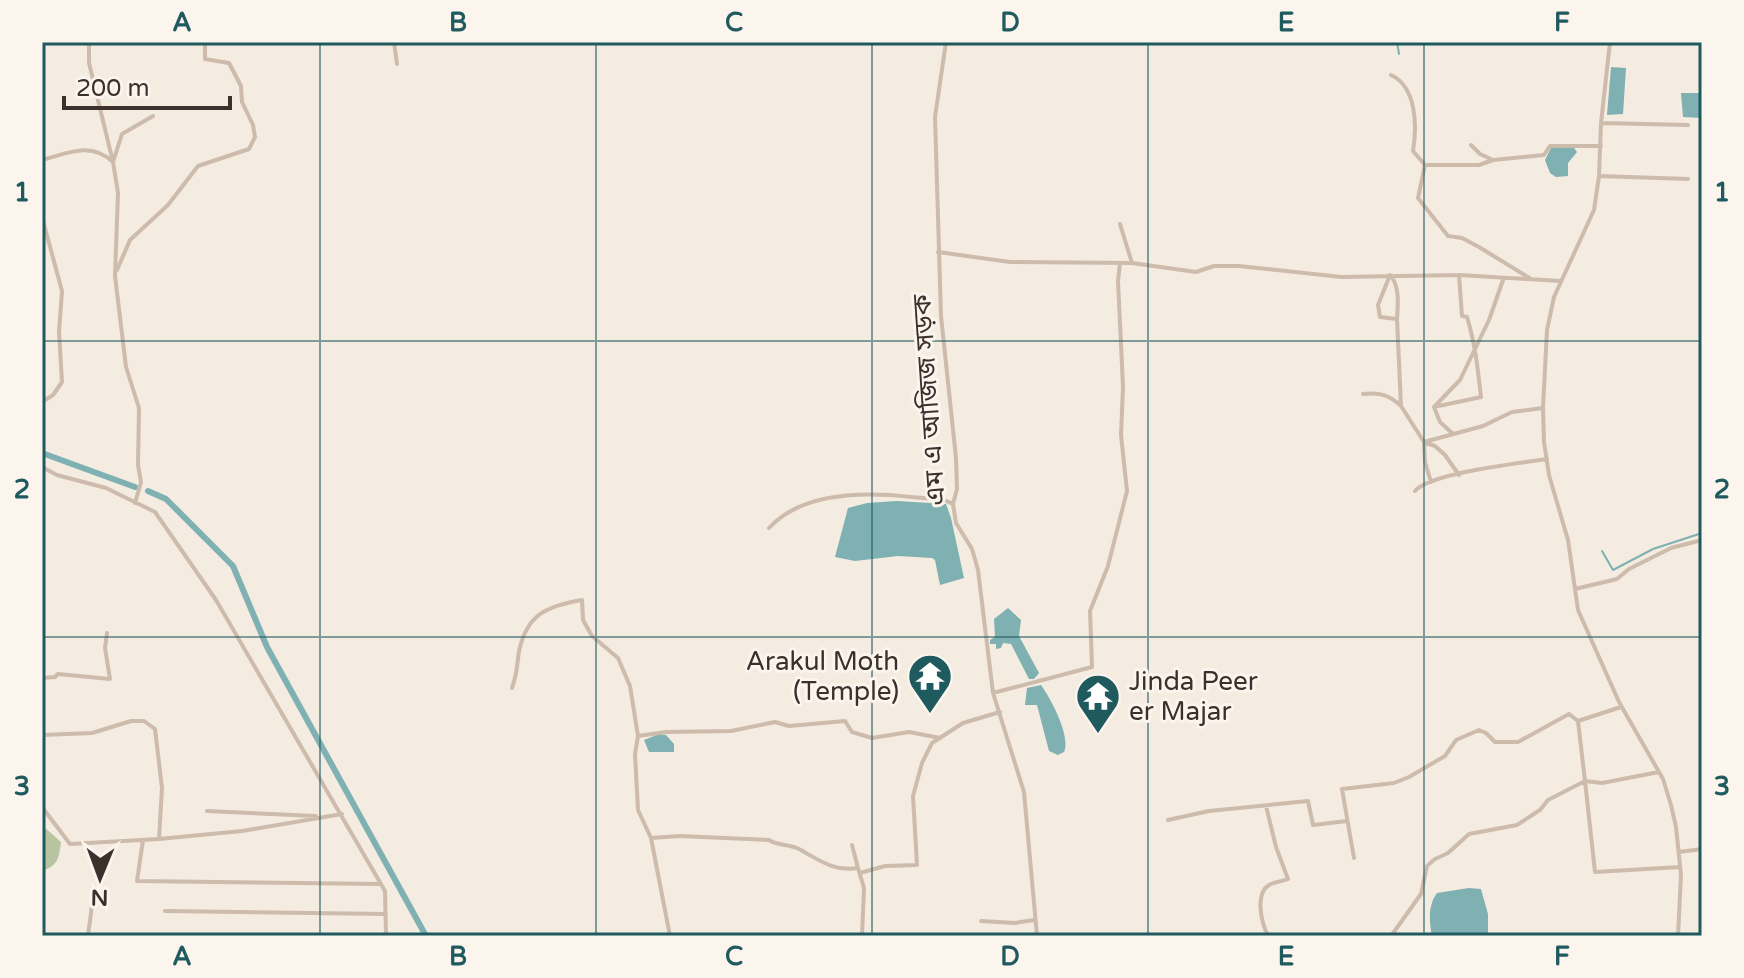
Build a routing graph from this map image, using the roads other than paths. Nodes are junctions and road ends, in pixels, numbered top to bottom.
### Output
1 (89, 42) edge
2 (205, 42) edge
3 (394, 42) edge
4 (946, 42) edge
5 (1610, 42) edge
6 (397, 64) dead end
7 (1391, 75) dead end
8 (153, 116) dead end
9 (1601, 123) junction
10 (1688, 125) dead end
11 (1471, 145) dead end
12 (1601, 146) junction
13 (42, 160) edge
14 (1493, 160) junction
15 (113, 162) junction
16 (1425, 165) junction
17 (1599, 176) junction
18 (1688, 179) dead end
19 (42, 217) edge
20 (1120, 224) dead end
21 (938, 252) junction
22 (1120, 263) junction
23 (1132, 263) junction
24 (1390, 275) junction
25 (1459, 275) junction
26 (115, 276) junction
27 (1503, 280) junction
28 (1533, 281) junction
29 (1560, 281) junction
30 (1397, 319) junction
31 (1473, 351) junction
32 (1363, 394) dead end
33 (42, 402) edge
34 (1401, 406) junction
35 (1434, 407) junction
36 (1543, 408) junction
37 (1452, 433) junction
38 (1424, 442) junction
39 (1547, 459) junction
40 (42, 467) edge
41 (1459, 475) junction
42 (1431, 482) junction
43 (1415, 491) dead end
44 (135, 503) junction
45 (953, 504) junction
46 (769, 528) dead end
47 (1702, 540) edge
48 (1575, 589) junction
49 (107, 633) dead end
50 (42, 643) edge
51 (42, 676) edge
52 (512, 688) dead end
53 (42, 691) edge
54 (993, 693) junction
55 (1621, 707) junction
56 (1000, 712) junction
57 (42, 719) edge
58 (1578, 721) junction
59 (42, 735) edge
60 (638, 736) junction
61 (940, 738) junction
62 (1659, 772) junction
63 (1585, 781) junction
64 (1266, 806) junction
65 (42, 807) edge
66 (207, 811) dead end
67 (342, 814) junction
68 (318, 818) junction
69 (1168, 820) dead end
70 (1347, 821) junction
71 (651, 838) junction
72 (159, 839) junction
73 (143, 840) junction
74 (852, 845) dead end
75 (1702, 849) edge
76 (1679, 852) junction
77 (1354, 858) dead end
78 (1680, 867) junction
79 (859, 870) junction
80 (381, 884) junction
81 (92, 905) dead end
82 (165, 911) dead end
83 (386, 914) junction
84 (1034, 920) junction
85 (981, 921) dead end
86 (88, 936) edge
87 (386, 936) edge
88 (670, 936) edge
89 (862, 936) edge
90 (1037, 936) edge
91 (1268, 936) edge
92 (1391, 936) edge
93 (1678, 936) edge

1 - 15 street
2 - 26 street
3 - 6 street
4 - 21 street, এম এ আজিজ সড়ক
5 - 9 street
7 - 16 street
8 - 15 street
9 - 10 street
9 - 12 street
11 - 14 street
12 - 14 street
12 - 17 street
13 - 15 street
14 - 16 street
15 - 26 street
16 - 28 street
17 - 18 street
17 - 29 street
19 - 33 street
20 - 23 street
21 - 22 street
21 - 45 street, এম এ আজিজ সড়ক
22 - 23 street
22 - 54 street
23 - 24 street
24 - 25 street
24 - 30 street
24 - 30 street
25 - 27 street
25 - 31 street
26 - 44 street
27 - 28 street
27 - 31 street
28 - 29 street
29 - 36 street
30 - 34 street
31 - 35 street
31 - 35 street
32 - 34 street
34 - 38 street
35 - 37 street
36 - 37 street
36 - 39 street
37 - 38 street
38 - 41 street
38 - 42 street
39 - 41 street
39 - 48 street
40 - 44 street
41 - 42 street
42 - 43 street
44 - 67 street
45 - 46 street
45 - 54 street, এম এ আজিজ সড়ক
47 - 48 street
48 - 55 street
49 - 51 street
50 - 51 street
52 - 60 street
53 - 57 street
54 - 56 street, এম এ আজিজ সড়ক
55 - 58 street
55 - 62 street
56 - 61 street
56 - 84 street, এম এ আজিজ সড়ক
58 - 63 street
58 - 70 street
59 - 72 street
60 - 61 street
60 - 71 street
61 - 79 street
62 - 63 street
62 - 76 street
63 - 78 street
63 - 92 street
64 - 69 street
64 - 70 street
64 - 91 street
65 - 73 street
66 - 68 street
67 - 68 street
67 - 80 street
68 - 72 street
70 - 77 street
71 - 79 street
71 - 88 street
72 - 73 street
73 - 80 street
74 - 79 street
75 - 76 street
76 - 78 street
78 - 93 street
79 - 89 street
80 - 83 street
81 - 86 street
82 - 83 street
83 - 87 street
84 - 85 street
84 - 90 street, এম এ আজিজ সড়ক

